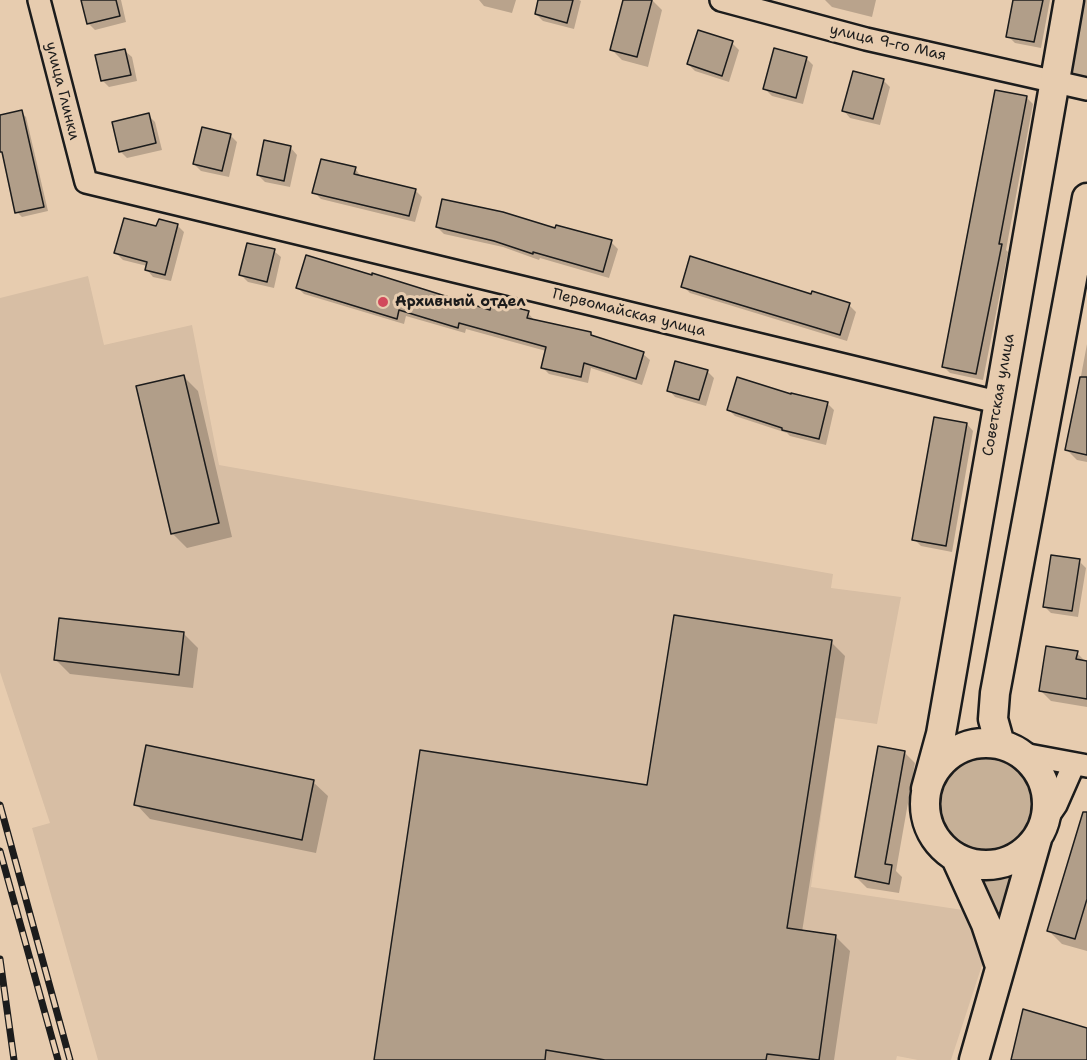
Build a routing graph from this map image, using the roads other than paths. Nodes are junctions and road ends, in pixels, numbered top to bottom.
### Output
1 (39, 0) edge
2 (722, 0) edge
3 (1069, 0) edge
4 (1055, 81) junction
5 (1087, 89) edge
6 (86, 182) joint
7 (1087, 198) edge
8 (997, 402) junction
9 (1011, 749) junction
10 (1080, 765) edge
11 (926, 789) junction
12 (1041, 830) junction
13 (956, 858) junction
14 (1000, 966) junction
15 (974, 1060) edge

1 - 6 street, улица Глинки
2 - 4 street, улица 9-го Мая
3 - 4 main road, Советская улица
4 - 5 street, улица 9-го Мая
4 - 8 main road, Советская улица
6 - 8 street, Первомайская улица
7 - 9 main road
8 - 11 main road, Советская улица
9 - 10 street
9 - 11 main road
9 - 12 main road
10 - 12 street
11 - 13 main road, Советская улица
12 - 13 main road
12 - 14 main road
13 - 14 main road, Советская улица
14 - 15 main road

